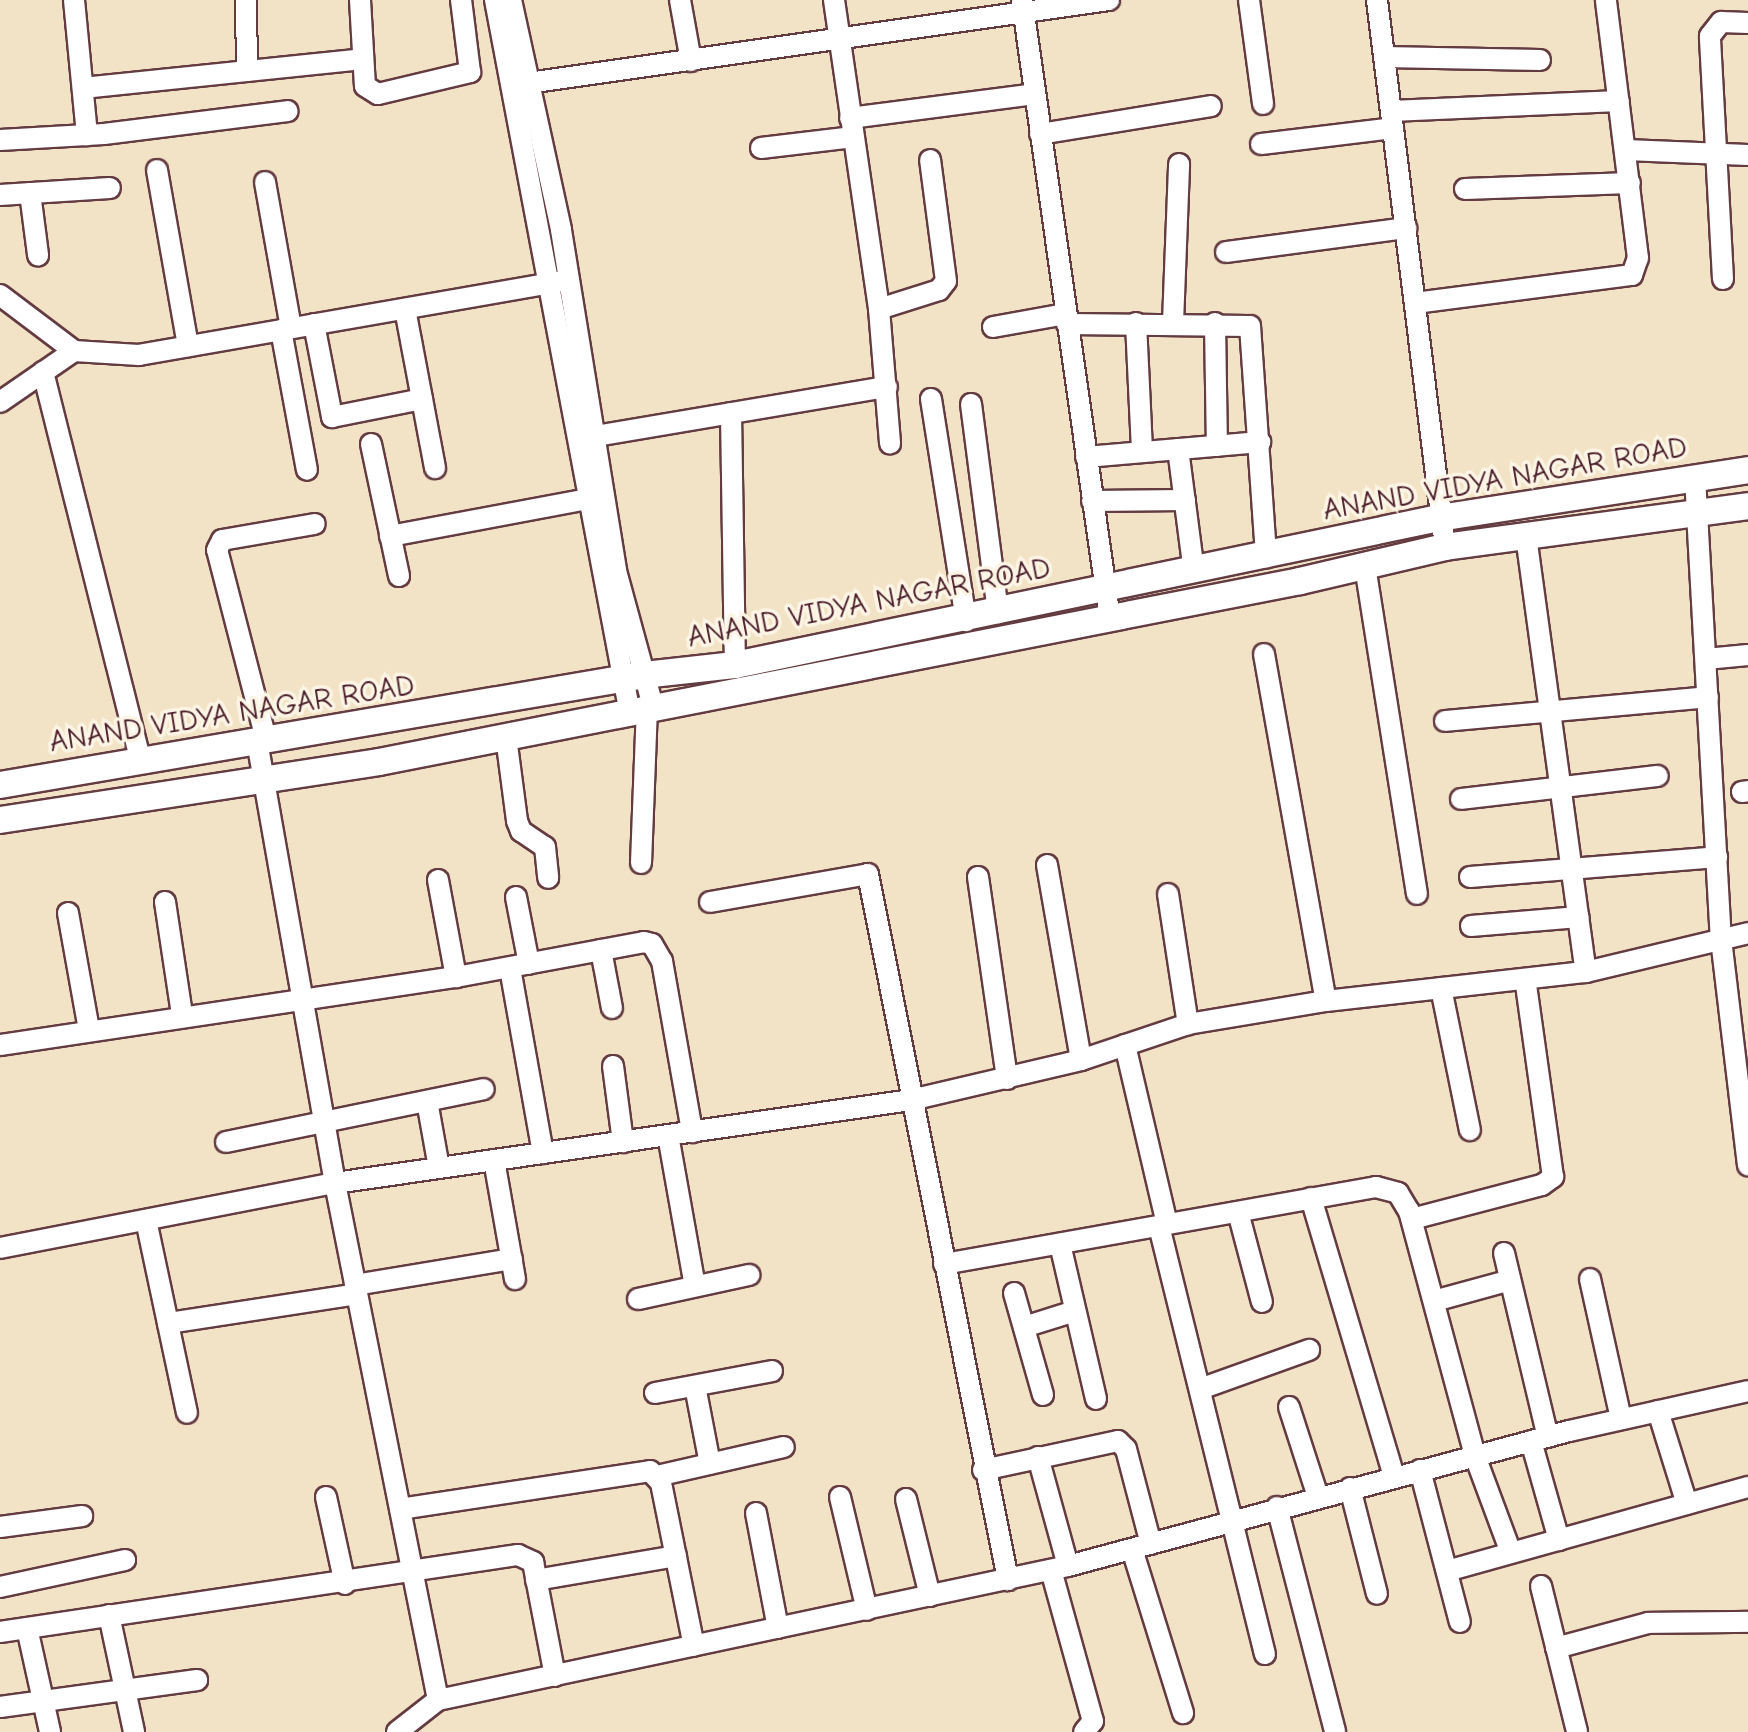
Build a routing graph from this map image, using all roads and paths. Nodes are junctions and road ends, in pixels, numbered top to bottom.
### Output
1 (74, 0) edge
2 (246, 0) edge
3 (360, 0) edge
4 (461, 0) edge
5 (495, 0) edge
6 (511, 0) edge
7 (680, 0) edge
8 (834, 0) edge
9 (1109, 0) edge
10 (1249, 0) edge
11 (1377, 0) edge
12 (1606, 0) edge
13 (1022, 6) edge
14 (1748, 23) edge
15 (840, 36) junction
16 (1384, 57) junction
17 (363, 59) junction
18 (1540, 60) dead end
19 (691, 61) junction
20 (247, 71) junction
21 (528, 83) junction
22 (83, 88) junction
23 (1034, 94) junction
24 (1619, 101) junction
25 (1263, 104) dead end
26 (1211, 106) dead end
27 (288, 111) dead end
28 (1392, 120) junction
29 (851, 127) junction
30 (1040, 134) junction
31 (87, 135) junction
32 (0, 140) edge
33 (1261, 144) dead end
34 (761, 148) dead end
35 (1626, 150) junction
36 (1715, 154) junction
37 (1748, 155) edge
38 (930, 160) dead end
39 (1179, 164) dead end
40 (157, 170) dead end
41 (265, 182) dead end
42 (1630, 183) junction
43 (110, 188) dead end
44 (1465, 189) dead end
45 (30, 193) junction
46 (0, 195) edge
47 (1406, 228) junction
48 (1226, 252) dead end
49 (38, 255) dead end
50 (1723, 279) dead end
51 (569, 280) junction
52 (548, 284) junction
53 (0, 295) edge
54 (1415, 303) junction
55 (405, 309) junction
56 (879, 309) junction
57 (1066, 319) junction
58 (1136, 323) junction
59 (1173, 323) junction
60 (1215, 323) junction
61 (314, 324) junction
62 (993, 327) dead end
63 (286, 329) junction
64 (188, 346) junction
65 (74, 351) junction
66 (43, 372) junction
67 (887, 387) junction
68 (422, 399) junction
69 (931, 399) dead end
70 (0, 402) edge
71 (971, 404) dead end
72 (731, 413) junction
73 (596, 436) junction
74 (1260, 442) junction
75 (371, 444) dead end
76 (890, 444) dead end
77 (1217, 446) junction
78 (1178, 449) junction
79 (1142, 452) junction
80 (1086, 457) junction
81 (435, 468) dead end
82 (307, 470) dead end
83 (1748, 470) edge
84 (1695, 477) junction
85 (597, 498) junction
86 (1185, 500) junction
87 (1092, 501) junction
88 (1748, 506) edge
89 (1697, 513) junction
90 (1439, 518) junction
91 (315, 524) dead end
92 (390, 536) junction
93 (1526, 536) junction
94 (1445, 547) junction
95 (1266, 557) junction
96 (1365, 566) junction
97 (1194, 572) junction
98 (399, 576) dead end
99 (1106, 589) junction
100 (998, 613) junction
101 (1110, 619) junction
102 (966, 621) junction
103 (1264, 654) dead end
104 (1748, 655) edge
105 (1706, 659) junction
106 (735, 665) junction
107 (634, 677) junction
108 (1708, 697) junction
109 (1550, 709) junction
110 (644, 711) junction
111 (1445, 721) dead end
112 (506, 737) junction
113 (262, 740) junction
114 (141, 762) junction
115 (1658, 776) dead end
116 (265, 781) junction
117 (0, 785) edge
118 (1561, 789) junction
119 (1461, 799) dead end
120 (0, 820) edge
121 (1717, 857) junction
122 (641, 863) dead end
123 (1047, 865) dead end
124 (1572, 870) junction
125 (978, 877) dead end
126 (1470, 877) dead end
127 (548, 878) dead end
128 (438, 880) dead end
129 (1168, 894) dead end
130 (1417, 894) dead end
131 (516, 897) dead end
132 (165, 902) dead end
133 (710, 902) dead end
134 (68, 913) dead end
135 (1579, 917) junction
136 (1471, 926) dead end
137 (1748, 933) edge
138 (1721, 939) junction
139 (601, 950) junction
140 (520, 966) junction
141 (1586, 972) junction
142 (456, 977) junction
143 (1525, 979) junction
144 (1441, 988) junction
145 (303, 997) junction
146 (1326, 1001) junction
147 (612, 1008) dead end
148 (182, 1015) junction
149 (1188, 1024) junction
150 (89, 1030) junction
151 (0, 1045) edge
152 (1125, 1045) junction
153 (1081, 1060) junction
154 (613, 1066) dead end
155 (1742, 1070) edge
156 (1007, 1079) junction
157 (484, 1089) dead end
158 (911, 1100) junction
159 (427, 1101) junction
160 (325, 1125) junction
161 (1470, 1130) dead end
162 (692, 1132) junction
163 (668, 1135) junction
164 (226, 1142) dead end
165 (623, 1142) junction
166 (543, 1153) junction
167 (494, 1160) junction
168 (1748, 1165) edge
169 (439, 1168) junction
170 (335, 1183) junction
171 (1311, 1198) junction
172 (1238, 1212) junction
173 (1412, 1219) junction
174 (146, 1220) junction
175 (1163, 1225) junction
176 (1060, 1244) junction
177 (0, 1248) edge
178 (1504, 1253) dead end
179 (944, 1264) junction
180 (749, 1275) dead end
181 (1590, 1279) dead end
182 (1510, 1280) junction
183 (695, 1286) junction
184 (356, 1290) junction
185 (1014, 1293) dead end
186 (638, 1299) dead end
187 (1434, 1301) junction
188 (1262, 1302) dead end
189 (1075, 1311) junction
190 (168, 1323) junction
191 (1024, 1327) junction
192 (1309, 1350) dead end
193 (772, 1371) dead end
194 (695, 1386) junction
195 (1200, 1389) junction
196 (1748, 1391) edge
197 (655, 1393) dead end
198 (1043, 1395) dead end
199 (1096, 1399) dead end
200 (1289, 1407) dead end
201 (1658, 1411) junction
202 (187, 1413) dead end
203 (1621, 1419) junction
204 (1540, 1439) junction
205 (784, 1447) dead end
206 (1475, 1456) junction
207 (1038, 1457) junction
208 (710, 1464) junction
209 (983, 1470) junction
210 (1420, 1470) junction
211 (657, 1476) junction
212 (1394, 1477) junction
213 (1748, 1487) edge
214 (1350, 1488) junction
215 (326, 1497) dead end
216 (840, 1497) dead end
217 (1318, 1497) junction
218 (906, 1499) dead end
219 (1687, 1504) junction
220 (1277, 1507) junction
221 (400, 1509) junction
222 (756, 1513) dead end
223 (82, 1516) dead end
224 (1233, 1520) junction
225 (0, 1527) edge
226 (1559, 1540) junction
227 (1141, 1546) junction
228 (1511, 1553) junction
229 (676, 1556) junction
230 (125, 1560) dead end
231 (1060, 1568) junction
232 (1447, 1571) junction
233 (413, 1575) junction
234 (536, 1580) junction
235 (1008, 1580) junction
236 (345, 1584) junction
237 (1541, 1586) dead end
238 (0, 1587) edge
239 (1377, 1594) dead end
240 (930, 1596) junction
241 (867, 1610) junction
242 (109, 1615) junction
243 (1460, 1622) dead end
244 (1748, 1622) edge
245 (27, 1628) junction
246 (778, 1628) junction
247 (0, 1632) edge
248 (694, 1646) junction
249 (1556, 1648) junction
250 (1265, 1654) dead end
251 (555, 1676) junction
252 (197, 1680) dead end
253 (125, 1690) junction
254 (438, 1700) junction
255 (44, 1701) junction
256 (0, 1707) edge
257 (1183, 1713) dead end
258 (50, 1732) edge
259 (134, 1732) edge
260 (397, 1732) edge
261 (1084, 1732) edge
262 (1335, 1732) edge
263 (1577, 1732) edge

1 - 22 street
2 - 20 street
3 - 17 street
4 - 17 street
5 - 52 street
6 - 21 street
7 - 19 street
8 - 15 street
9 - 13 street
10 - 25 street
11 - 16 street
12 - 24 street
13 - 15 street
13 - 23 street
14 - 36 street
15 - 19 street
15 - 29 street
16 - 18 street
16 - 28 street
17 - 20 street
19 - 21 street
20 - 22 street
21 - 51 street
22 - 31 street
23 - 29 street
23 - 30 street
24 - 28 street
24 - 35 street
26 - 30 street
27 - 31 street
28 - 33 street
28 - 47 street
29 - 34 street
29 - 56 street
30 - 57 street
31 - 32 street
35 - 36 street
35 - 42 street
36 - 37 street
36 - 50 street
38 - 56 street
39 - 59 street
40 - 64 street
41 - 63 street
42 - 44 street
42 - 54 street
43 - 45 street
45 - 46 street
45 - 49 street
47 - 48 street
47 - 54 street
51 - 52 street
51 - 73 street
52 - 55 street
52 - 85 street
53 - 65 street
54 - 90 street
55 - 61 street
55 - 68 street
56 - 67 street
57 - 58 street
57 - 62 street
57 - 80 street
58 - 59 street
58 - 79 street
59 - 60 street
60 - 74 street
60 - 77 street
61 - 63 street
61 - 68 street
63 - 64 street
63 - 82 street
64 - 65 street
65 - 66 street
66 - 70 street
66 - 114 street
67 - 72 street
67 - 76 street
68 - 81 street
69 - 102 street
71 - 100 street
72 - 73 street
72 - 106 street
73 - 85 street
74 - 77 street
74 - 95 street
75 - 92 street
77 - 78 street
78 - 79 street
78 - 86 street
79 - 80 street
80 - 87 street
83 - 84 main road, ANAND VIDYA NAGAR ROAD
84 - 89 street
84 - 90 main road, ANAND VIDYA NAGAR ROAD
85 - 92 street
85 - 107 street
86 - 87 street
86 - 97 street
87 - 99 street
88 - 89 main road, ANAND VIDYA NAGAR ROAD
89 - 93 main road, ANAND VIDYA NAGAR ROAD
89 - 105 street
90 - 94 street
90 - 95 main road, ANAND VIDYA NAGAR ROAD
91 - 113 street
92 - 98 street
93 - 94 main road, ANAND VIDYA NAGAR ROAD
93 - 109 street
94 - 96 main road, ANAND VIDYA NAGAR ROAD
95 - 97 main road, ANAND VIDYA NAGAR ROAD
96 - 101 main road, ANAND VIDYA NAGAR ROAD
96 - 130 street
97 - 99 main road, ANAND VIDYA NAGAR ROAD
99 - 100 main road, ANAND VIDYA NAGAR ROAD
99 - 101 street
100 - 102 main road, ANAND VIDYA NAGAR ROAD
101 - 110 main road, ANAND VIDYA NAGAR ROAD
102 - 106 main road, ANAND VIDYA NAGAR ROAD
103 - 146 street
104 - 105 street
105 - 108 street
106 - 107 main road, ANAND VIDYA NAGAR ROAD
107 - 110 street
107 - 113 main road, ANAND VIDYA NAGAR ROAD
108 - 109 street
108 - 121 street
109 - 111 street
109 - 118 street
110 - 112 main road, ANAND VIDYA NAGAR ROAD
110 - 122 street
112 - 116 main road, ANAND VIDYA NAGAR ROAD
112 - 127 street
113 - 114 main road, ANAND VIDYA NAGAR ROAD
113 - 116 street
114 - 117 main road, ANAND VIDYA NAGAR ROAD
115 - 118 street
116 - 120 main road, ANAND VIDYA NAGAR ROAD
116 - 145 street
118 - 119 street
118 - 124 street
121 - 124 street
121 - 138 street
123 - 153 street
124 - 126 street
124 - 135 street
125 - 156 street
128 - 142 street
129 - 149 street
131 - 140 street
132 - 148 street
133 - 158 street
134 - 150 street
135 - 136 street
135 - 141 street
137 - 138 street
138 - 141 street
138 - 155 street
139 - 140 street
139 - 147 street
139 - 162 street
140 - 142 street
140 - 166 street
141 - 143 street
142 - 145 street
143 - 144 street
143 - 173 street
144 - 146 street
144 - 161 street
145 - 148 street
145 - 160 street
146 - 149 street
148 - 150 street
149 - 152 street
150 - 151 street
152 - 153 street
152 - 175 street
153 - 156 street
154 - 165 street
155 - 168 street
156 - 158 street
157 - 159 street
158 - 162 street
158 - 179 street
159 - 160 street
159 - 169 street
160 - 164 street
160 - 170 street
162 - 163 street
163 - 165 street
163 - 183 street
165 - 166 street
166 - 167 street
167 - 169 street
167 - 184 street
169 - 170 street
170 - 174 street
170 - 184 street
171 - 172 street
171 - 173 street
171 - 212 street
172 - 175 street
172 - 188 street
173 - 187 street
174 - 177 street
174 - 190 street
175 - 176 street
175 - 195 street
176 - 179 street
176 - 189 street
178 - 182 street
179 - 209 street
180 - 183 street
181 - 203 street
182 - 187 street
182 - 204 street
183 - 186 street
184 - 190 street
184 - 221 street
185 - 191 street
187 - 206 street
189 - 191 street
189 - 199 street
190 - 202 street
191 - 198 street
192 - 195 street
193 - 194 street
194 - 197 street
194 - 208 street
195 - 224 street
196 - 201 street
200 - 217 street
201 - 203 street
201 - 219 street
203 - 204 street
204 - 206 street
204 - 226 street
205 - 208 street
206 - 210 street
206 - 228 street
207 - 209 street
207 - 227 street
207 - 231 street
208 - 211 street
209 - 235 street
210 - 212 street
210 - 232 street
211 - 221 street
211 - 229 street
212 - 214 street
213 - 219 street
214 - 217 street
214 - 239 street
215 - 236 street
216 - 241 street
217 - 220 street
218 - 240 street
219 - 226 street
220 - 224 street
220 - 262 street
221 - 233 street
222 - 246 street
223 - 225 street
224 - 227 street
224 - 250 street
226 - 228 street
227 - 231 street
227 - 257 street
228 - 232 street
229 - 234 street
229 - 248 street
230 - 238 street
231 - 235 street
231 - 261 street
232 - 243 street
233 - 234 street
233 - 236 street
233 - 254 street
234 - 251 street
235 - 240 street
236 - 242 street
237 - 249 street
240 - 241 street
241 - 246 street
242 - 245 street
242 - 253 street
244 - 249 street
245 - 247 street
245 - 255 street
246 - 248 street
248 - 251 street
249 - 263 street
251 - 254 street
252 - 253 street
253 - 255 street
253 - 259 street
254 - 260 street
255 - 256 street
255 - 258 street

